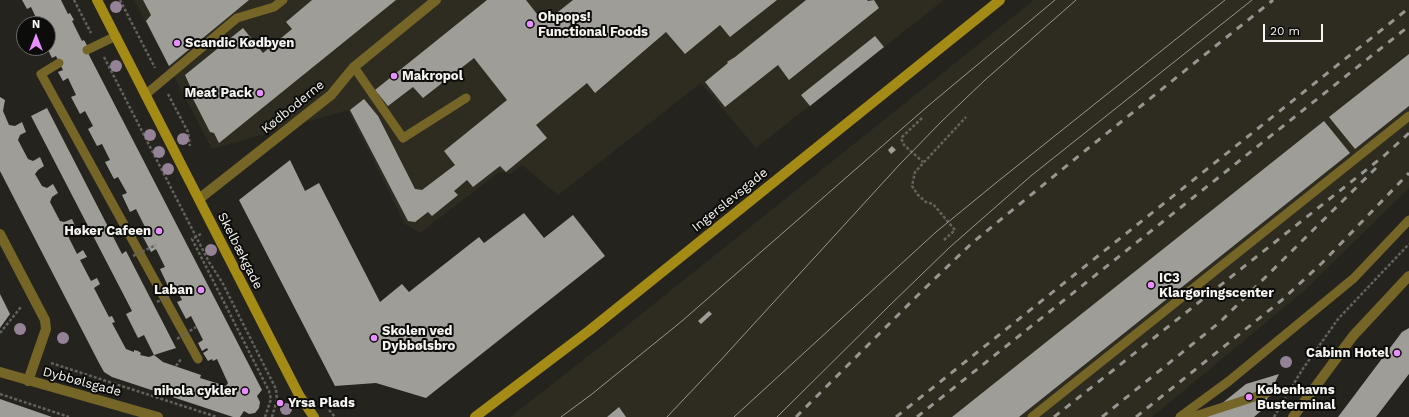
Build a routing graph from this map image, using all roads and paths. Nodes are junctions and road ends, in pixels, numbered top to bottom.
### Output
1 (74, 0) edge
2 (96, 0) edge
3 (283, 0) edge
4 (436, 0) edge
5 (1000, 0) edge
6 (116, 36) junction
7 (97, 45) junction
8 (87, 50) dead end
9 (59, 62) dead end
10 (354, 66) junction
11 (145, 95) junction
12 (466, 98) dead end
13 (1409, 116) edge
14 (966, 117) dead end
15 (922, 118) dead end
16 (923, 162) junction
17 (198, 199) junction
18 (1409, 220) edge
19 (213, 227) junction
20 (0, 234) edge
21 (196, 237) junction
22 (944, 240) dead end
23 (1409, 244) edge
24 (156, 245) dead end
25 (133, 256) dead end
26 (1409, 276) edge
27 (177, 291) dead end
28 (31, 294) junction
29 (157, 302) dead end
30 (196, 327) dead end
31 (0, 333) edge
32 (177, 339) dead end
33 (36, 358) junction
34 (198, 359) dead end
35 (0, 372) edge
36 (28, 381) junction
37 (1267, 393) dead end
38 (0, 394) edge
39 (69, 417) edge
40 (158, 417) edge
41 (218, 417) edge
42 (265, 417) edge
43 (272, 417) edge
44 (314, 417) edge
45 (475, 417) edge
46 (1032, 417) edge
47 (1180, 417) edge
48 (1192, 417) edge
49 (1274, 417) edge
50 (1293, 417) edge

1 - 7 path
2 - 6 street, Skelbækgade
3 - 11 lane
4 - 10 street, Kødboderne
5 - 45 street, Ingerslevsgade
6 - 7 lane
6 - 11 street, Skelbækgade
7 - 8 lane
7 - 21 path
9 - 34 lane
10 - 12 lane
10 - 17 street, Kødboderne
11 - 17 street, Skelbækgade
13 - 46 lane
14 - 16 path
15 - 16 path
16 - 22 path
17 - 19 street, Skelbækgade
18 - 47 lane
19 - 21 path
19 - 44 street, Skelbækgade
20 - 28 street
21 - 42 path
21 - 43 path
23 - 49 path
24 - 25 path, bridge
26 - 50 street
27 - 29 path, bridge
28 - 31 path
28 - 33 street
30 - 32 path, bridge
33 - 36 street
33 - 41 path
35 - 36 street, Dybbølsgade
36 - 40 street, Dybbølsgade
37 - 48 lane
38 - 39 path

